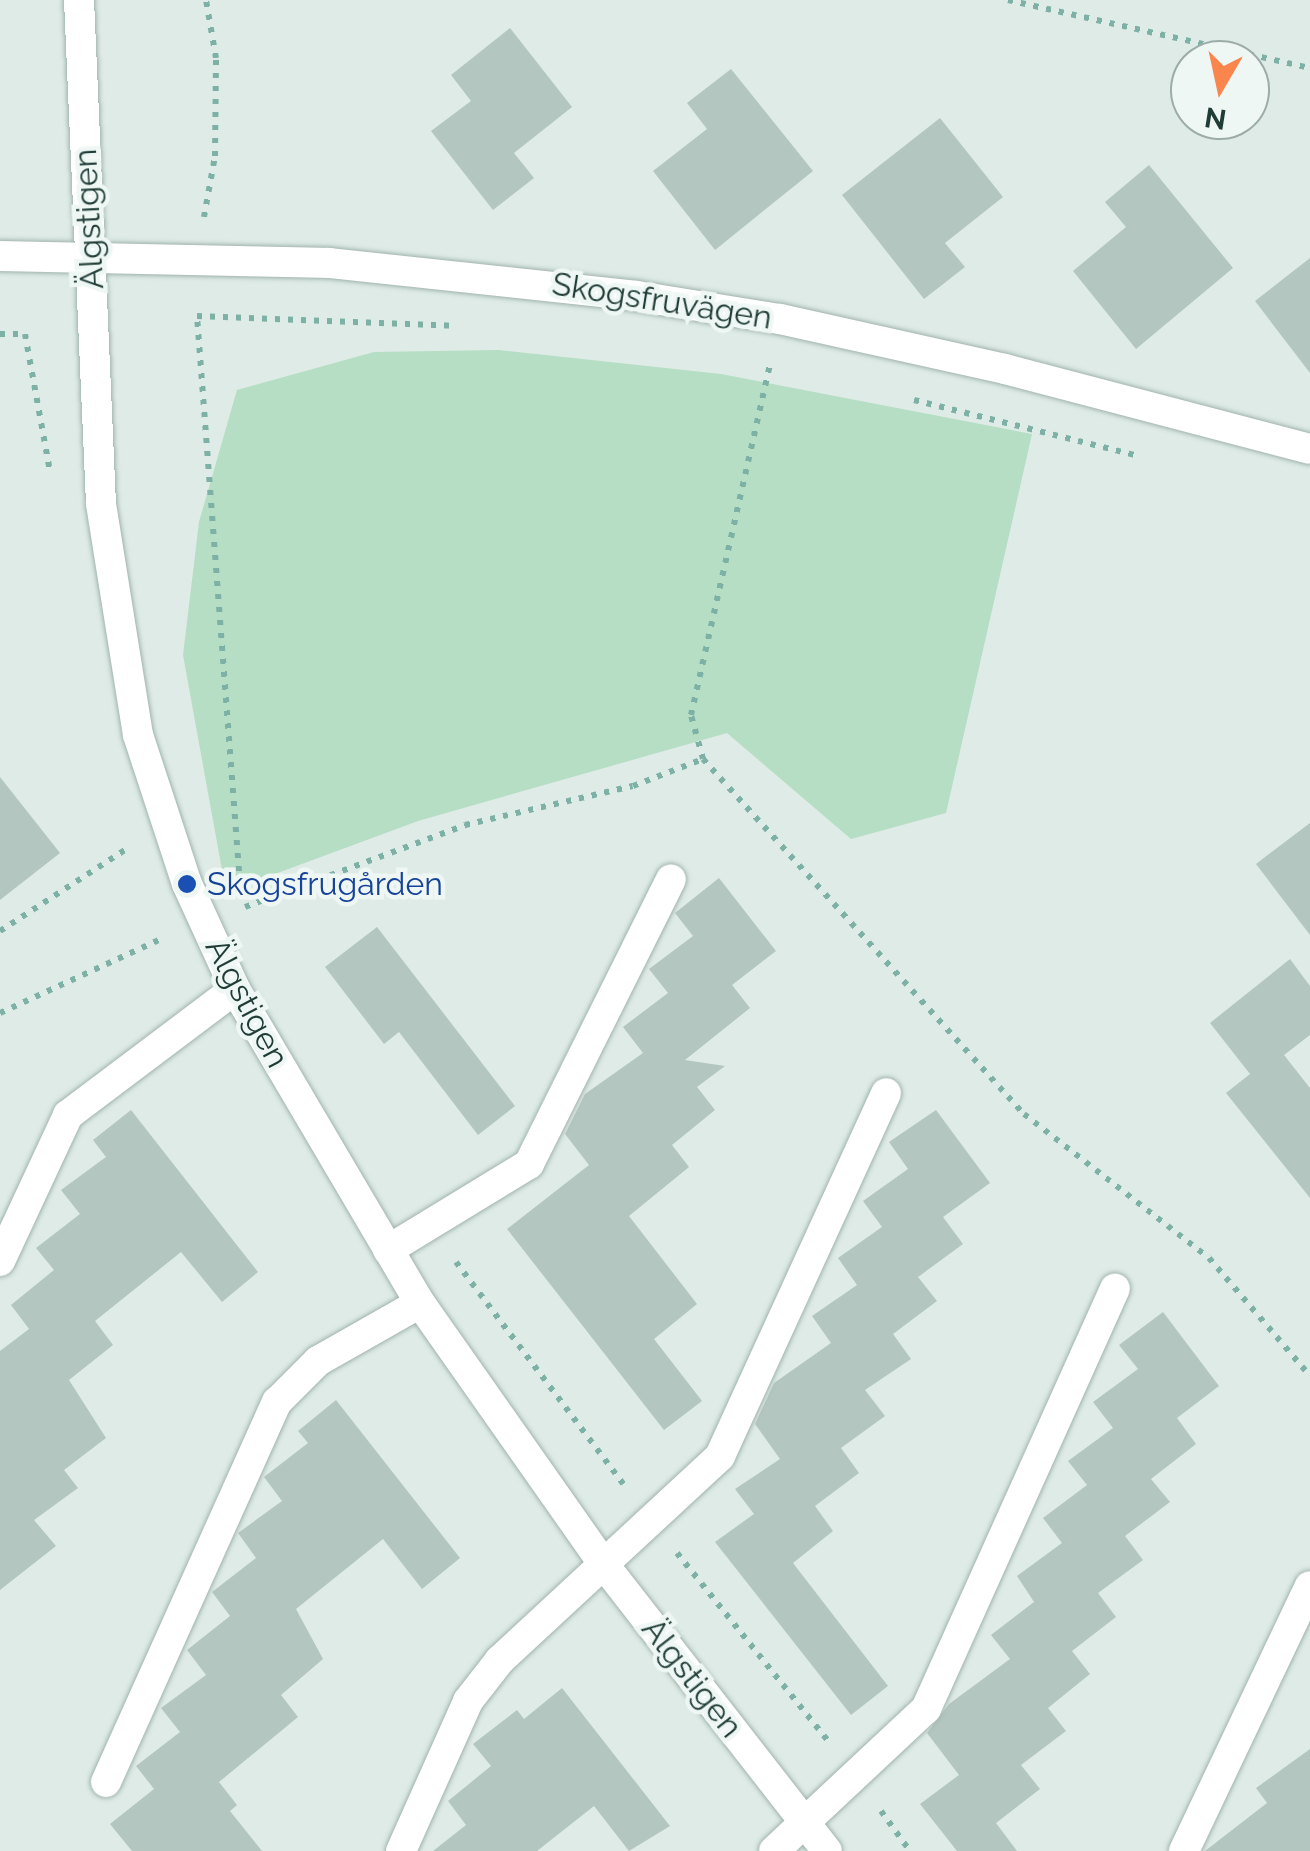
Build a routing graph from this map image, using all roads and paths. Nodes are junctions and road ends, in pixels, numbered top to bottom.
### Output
1 (79, 0) edge
2 (206, 0) edge
3 (1008, 0) edge
4 (1310, 68) edge
5 (91, 254) junction
6 (195, 255) junction
7 (0, 256) edge
8 (780, 319) junction
9 (473, 327) dead end
10 (752, 361) dead end
11 (770, 364) junction
12 (788, 369) dead end
13 (900, 396) dead end
14 (1310, 449) edge
15 (1142, 457) dead end
16 (703, 760) junction
17 (139, 836) dead end
18 (670, 879) dead end
19 (242, 908) junction
20 (204, 922) junction
21 (252, 925) dead end
22 (0, 931) edge
23 (235, 989) junction
24 (0, 1013) edge
25 (886, 1093) dead end
26 (428, 1225) junction
27 (388, 1250) junction
28 (0, 1261) edge
29 (1115, 1288) dead end
30 (420, 1303) junction
31 (1310, 1376) edge
32 (650, 1519) junction
33 (602, 1562) junction
34 (1310, 1586) edge
35 (854, 1773) junction
36 (106, 1782) dead end
37 (802, 1820) junction
38 (401, 1851) edge
39 (774, 1851) edge
40 (827, 1851) edge
41 (910, 1851) edge
42 (1184, 1851) edge

1 - 5 street, Älgstigen
2 - 6 path
3 - 4 path
5 - 6 street, Skogsfruvägen
5 - 7 street, Skogsfruvägen
5 - 20 street, Älgstigen
6 - 8 street, Skogsfruvägen
8 - 11 path
8 - 14 street, Skogsfruvägen
9 - 19 path
10 - 11 path
11 - 12 path
11 - 16 path
13 - 15 path
16 - 19 path
16 - 31 path
17 - 22 path
18 - 26 street
19 - 20 path
19 - 21 path
20 - 23 street, Älgstigen
20 - 24 path
23 - 27 street, Älgstigen
23 - 28 street
25 - 32 street
26 - 27 street
26 - 32 path
27 - 30 street, Älgstigen
29 - 35 street
30 - 33 street, Älgstigen
30 - 36 street
32 - 33 street
32 - 35 path
33 - 37 street, Älgstigen
33 - 38 street
34 - 42 street
35 - 37 street
35 - 41 path
37 - 39 street
37 - 40 street, Älgstigen

